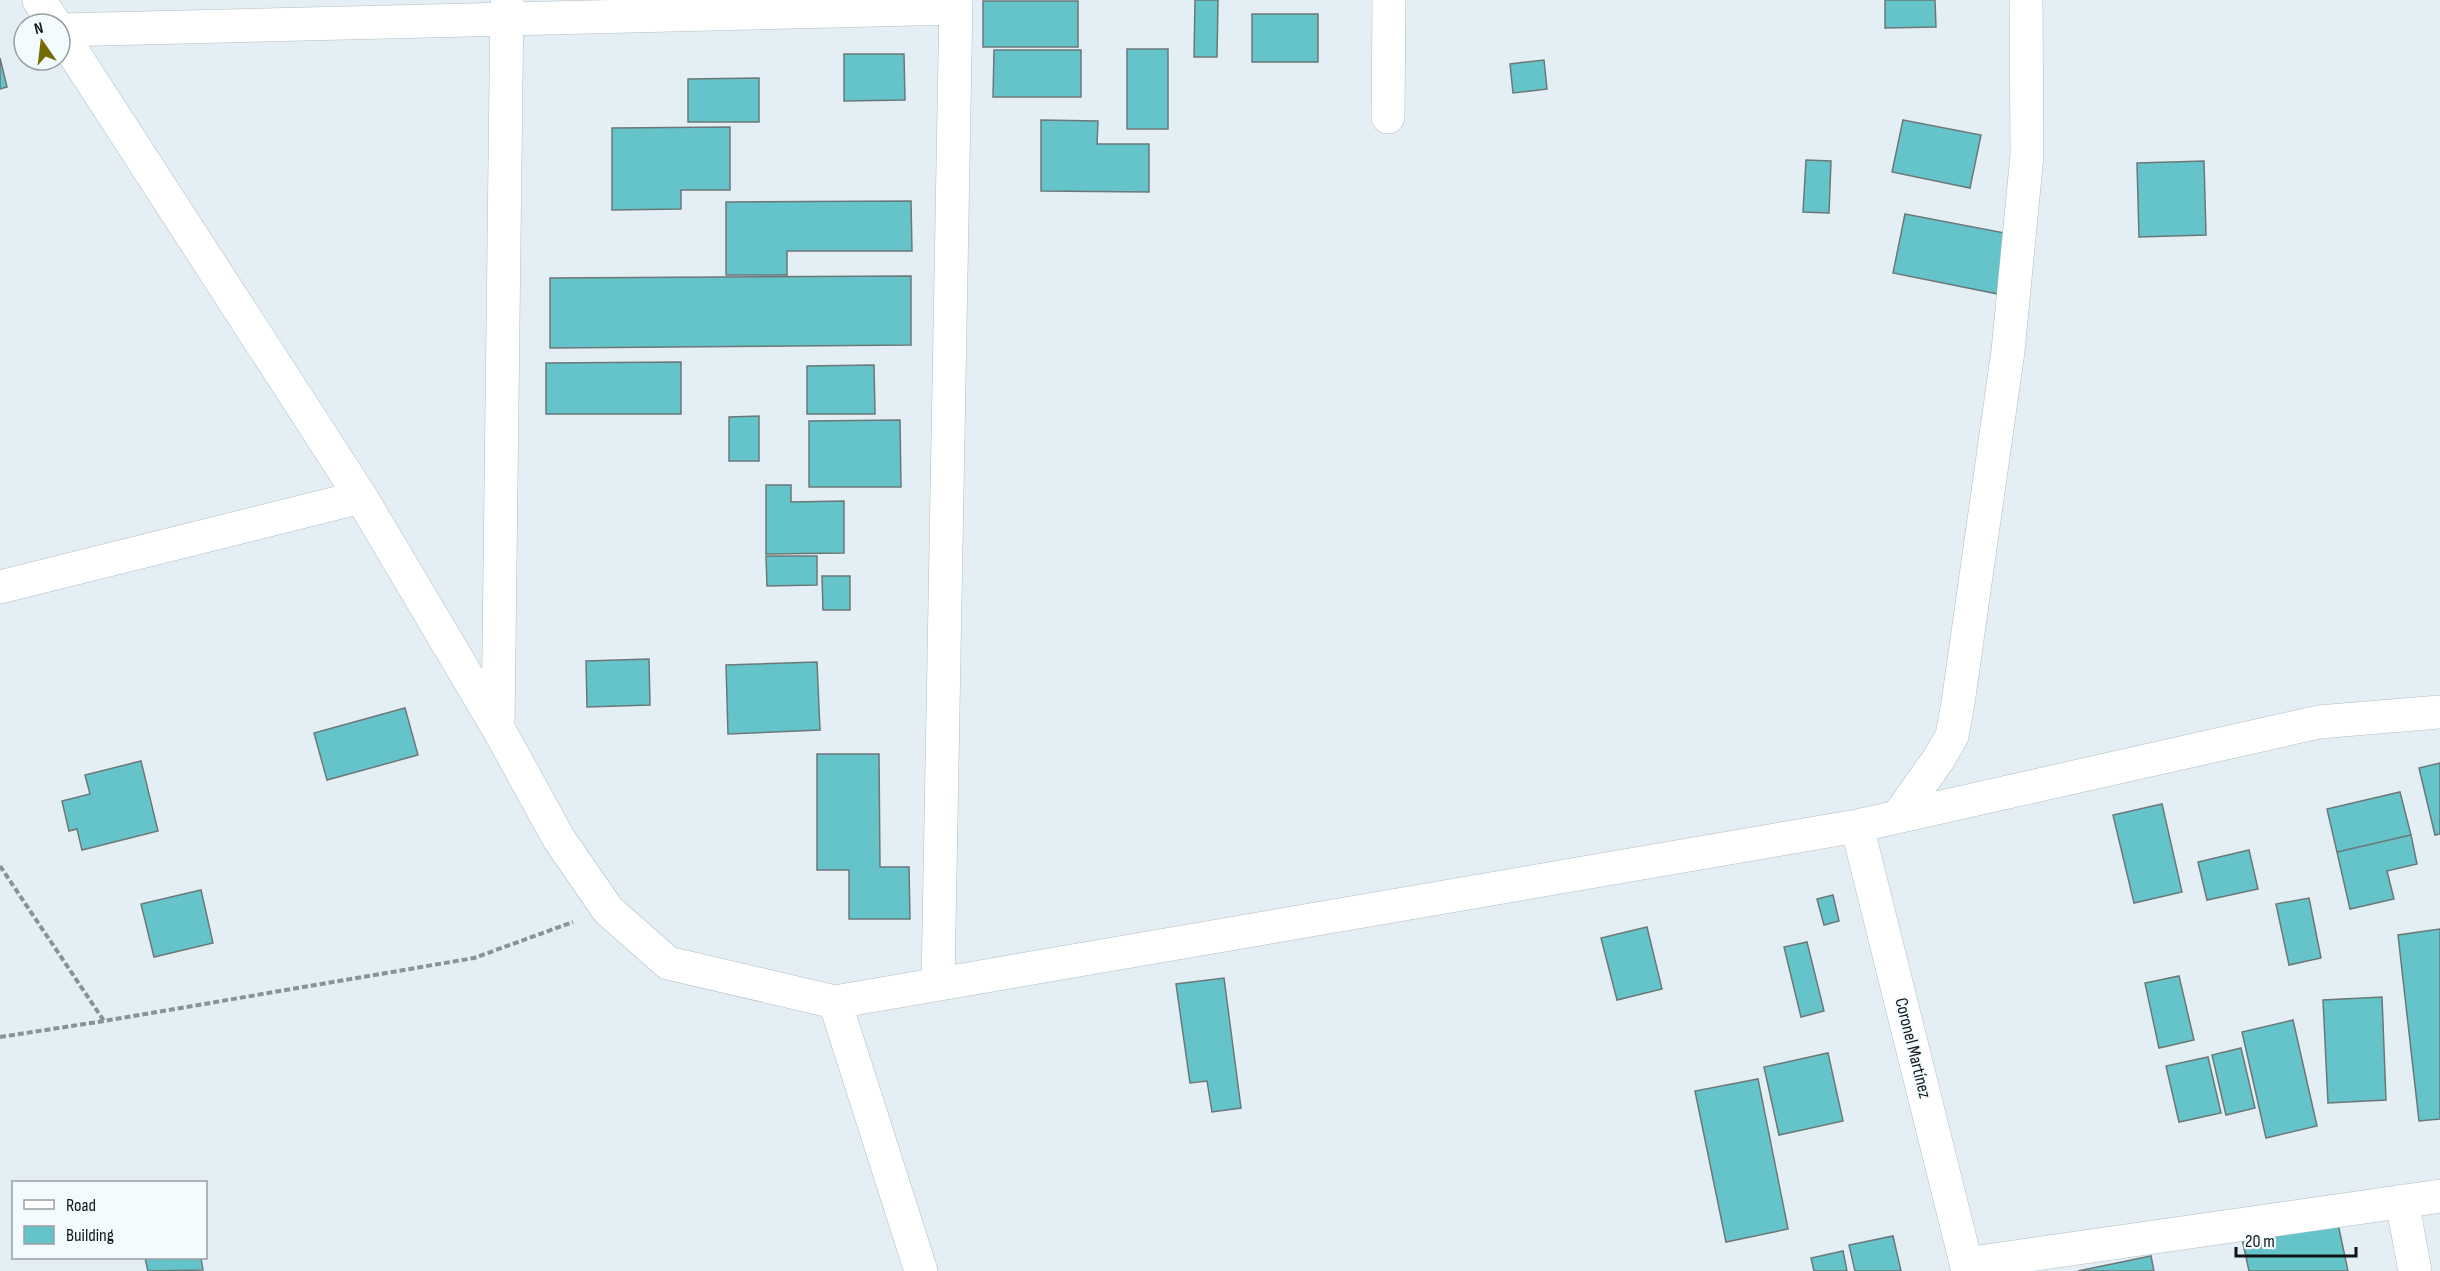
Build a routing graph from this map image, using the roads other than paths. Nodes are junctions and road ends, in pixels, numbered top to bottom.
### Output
1 (1389, 0) edge
2 (2026, 0) edge
3 (956, 4) edge
4 (507, 10) edge
5 (72, 30) edge
6 (72, 50) edge
7 (1388, 117) dead end
8 (360, 497) junction
9 (0, 587) edge
10 (2440, 712) edge
11 (498, 728) junction
12 (1898, 816) junction
13 (1857, 826) junction
14 (938, 984) junction
15 (835, 1002) junction
16 (2440, 1196) edge
17 (2402, 1202) junction
18 (1967, 1267) edge
19 (921, 1271) edge
20 (2415, 1271) edge

1 - 7 street
2 - 12 street
3 - 4 street
3 - 14 street
4 - 5 street
4 - 11 street
6 - 8 street
8 - 9 street
8 - 11 street
10 - 12 street
11 - 15 street
12 - 13 street
13 - 14 street
13 - 18 street, Coronel Martínez
14 - 15 street
15 - 19 street
16 - 17 street
17 - 18 street
17 - 20 street

